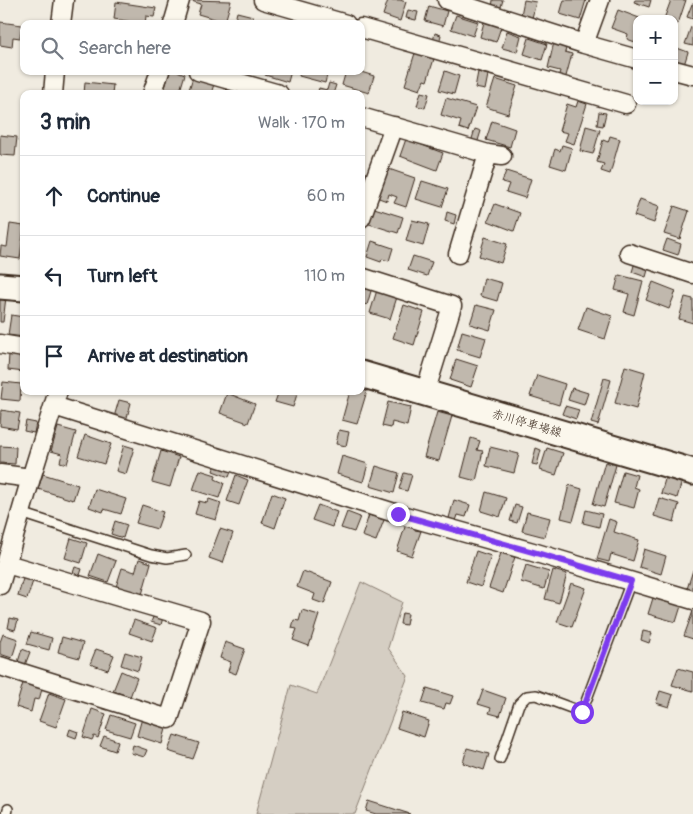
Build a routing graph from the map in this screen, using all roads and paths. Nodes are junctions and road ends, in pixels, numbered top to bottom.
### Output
1 (64, 0) edge
2 (180, 0) edge
3 (263, 0) edge
4 (446, 0) edge
5 (600, 0) edge
6 (62, 20) edge
7 (175, 20) edge
8 (332, 20) edge
9 (365, 29) edge
10 (584, 44) junction
11 (633, 58) edge
12 (678, 71) edge
13 (55, 75) edge
14 (159, 75) edge
15 (212, 75) edge
16 (693, 75) edge
17 (53, 90) edge
18 (153, 90) edge
19 (265, 90) edge
20 (626, 104) dead end
21 (365, 118) edge
22 (394, 126) junction
23 (365, 207) edge
24 (630, 253) dead end
25 (458, 254) dead end
26 (693, 274) edge
27 (365, 278) edge
28 (0, 286) edge
29 (20, 288) edge
30 (0, 344) edge
31 (20, 347) edge
32 (365, 375) edge
33 (425, 393) junction
34 (56, 399) edge
35 (693, 472) edge
36 (0, 474) edge
37 (31, 478) junction
38 (21, 512) junction
39 (186, 556) dead end
40 (7, 564) junction
41 (631, 581) junction
42 (0, 585) edge
43 (693, 600) edge
44 (0, 666) edge
45 (500, 759) dead end

1 - 6 street
2 - 7 street
3 - 8 street
4 - 10 street
5 - 10 street
9 - 20 street
10 - 11 street
12 - 16 street
13 - 17 street
14 - 18 street
15 - 19 street
21 - 22 street
22 - 23 street
22 - 25 street
24 - 26 street
27 - 33 street
28 - 29 main road
30 - 31 street
32 - 33 main road, 赤川停車場線
33 - 35 main road, 赤川停車場線
34 - 37 street
34 - 41 street
36 - 37 street
37 - 38 street
38 - 39 lane
38 - 40 street
40 - 42 street
40 - 44 street
41 - 43 street
41 - 45 lane

